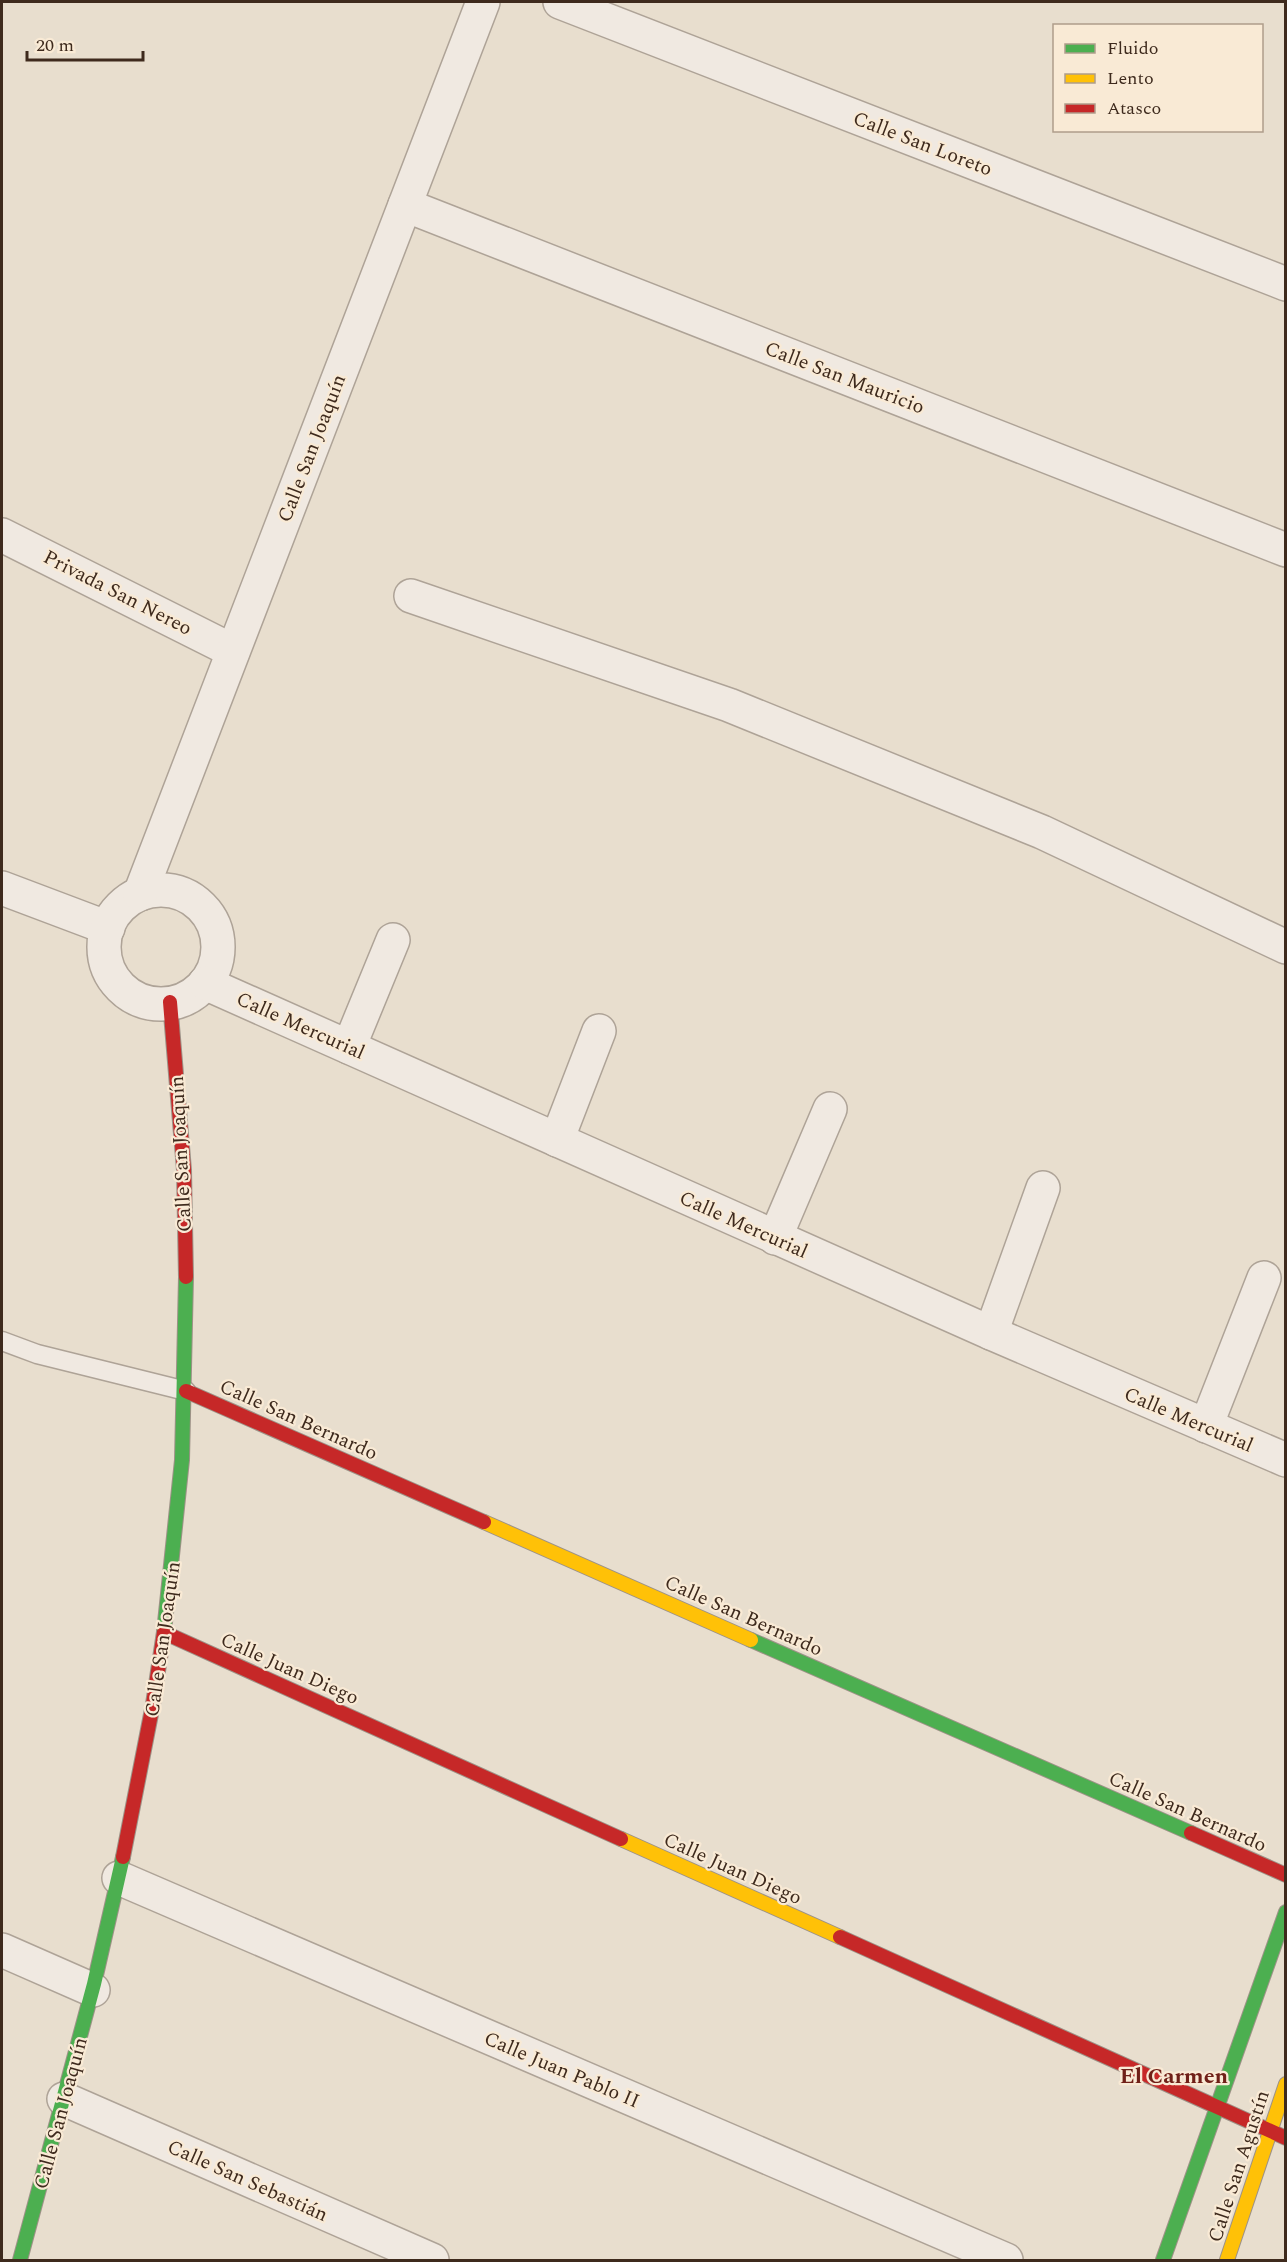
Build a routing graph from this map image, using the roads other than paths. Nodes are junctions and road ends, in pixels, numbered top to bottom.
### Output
1 (483, 2) edge
2 (560, 2) edge
3 (405, 205) junction
4 (1286, 284) edge
5 (2, 535) edge
6 (1286, 550) edge
7 (411, 596) dead end
8 (233, 651) junction
9 (2, 888) edge
10 (140, 894) junction
11 (108, 928) junction
12 (393, 940) dead end
13 (1286, 947) edge
14 (205, 983) junction
15 (170, 1002) junction
16 (599, 1031) dead end
17 (349, 1047) junction
18 (830, 1109) dead end
19 (557, 1140) junction
20 (1043, 1188) dead end
21 (775, 1238) junction
22 (1264, 1278) dead end
23 (992, 1333) junction
24 (2, 1341) edge
25 (186, 1391) junction
26 (1206, 1426) junction
27 (1286, 1460) edge
28 (165, 1633) junction
29 (1286, 1875) edge
30 (119, 1878) junction
31 (1286, 1912) edge
32 (2, 1950) edge
33 (93, 1990) junction
34 (1286, 2084) edge
35 (64, 2099) junction
36 (1216, 2108) junction
37 (1270, 2131) junction
38 (1286, 2138) edge
39 (2, 2256) edge
40 (12, 2260) edge
41 (20, 2260) edge
42 (432, 2260) edge
43 (1006, 2260) edge
44 (1162, 2260) edge
45 (1227, 2260) edge

1 - 3 street, Calle San Joaquín
2 - 4 street, Calle San Loreto
3 - 6 street, Calle San Mauricio
3 - 8 street, Calle San Joaquín
5 - 8 street, Privada San Nereo
7 - 13 street
8 - 10 street, Calle San Joaquín
9 - 11 street
10 - 11 street
10 - 14 street
11 - 15 street
12 - 17 street
14 - 15 street
14 - 17 street, Calle Mercurial
15 - 25 street, Calle San Joaquín
16 - 19 street
17 - 19 street, Calle Mercurial
18 - 21 street
19 - 21 street, Calle Mercurial
20 - 23 street
21 - 23 street, Calle Mercurial
22 - 26 street
23 - 26 street, Calle Mercurial
24 - 25 lane
25 - 28 street, Calle San Joaquín
25 - 29 street, Calle San Bernardo
26 - 27 street, Calle Mercurial
28 - 30 street, Calle San Joaquín
28 - 36 street, Calle Juan Diego
30 - 33 street, Calle San Joaquín
30 - 43 street, Calle Juan Pablo II
31 - 36 street, Calle San Agustín
32 - 33 street
33 - 35 street, Calle San Joaquín
34 - 37 street, Calle San Agustín
35 - 41 street, Calle San Joaquín
35 - 42 street, Calle San Sebastián
36 - 37 street, Calle Juan Diego
36 - 44 street, Calle San Agustín
37 - 38 street, Calle Juan Diego
37 - 45 street, Calle San Agustín
39 - 40 street

